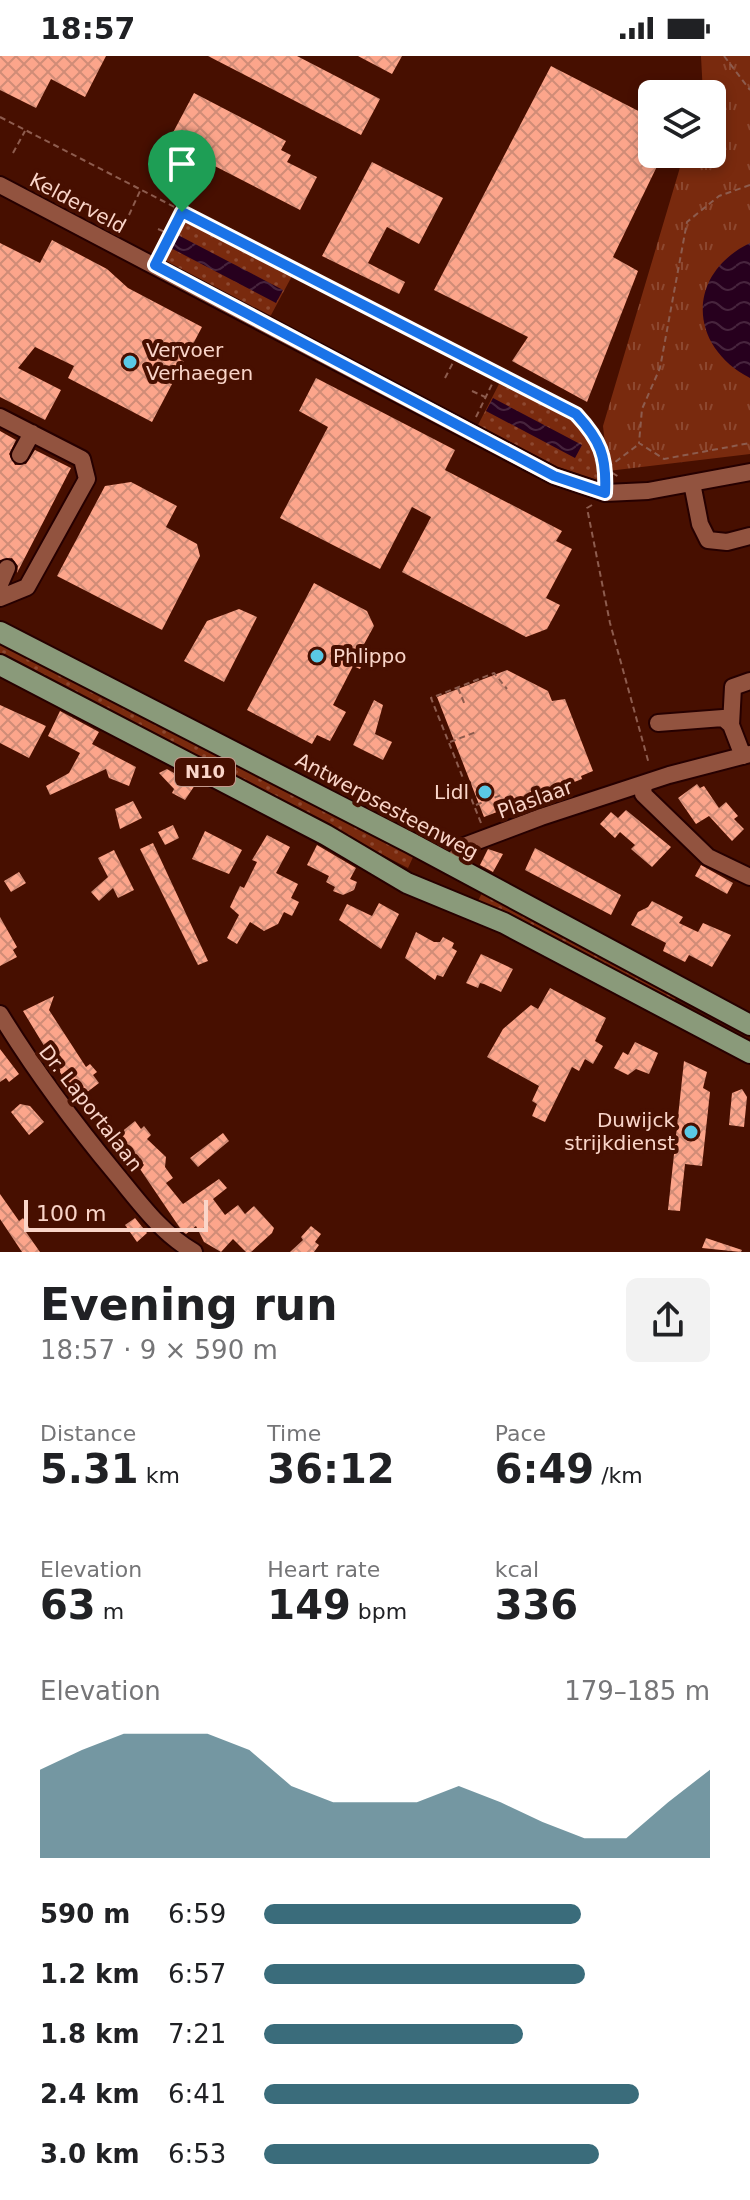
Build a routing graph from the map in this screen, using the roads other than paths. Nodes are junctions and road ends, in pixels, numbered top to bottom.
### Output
1 (0, 185) edge
2 (0, 417) edge
3 (32, 433) junction
4 (20, 455) dead end
5 (750, 472) edge
6 (692, 483) junction
7 (749, 532) edge
8 (0, 598) edge
9 (0, 632) edge
10 (0, 665) edge
11 (750, 681) edge
12 (658, 723) dead end
13 (731, 725) junction
14 (747, 755) edge
15 (648, 783) junction
16 (426, 852) junction
17 (450, 866) junction
18 (750, 877) edge
19 (407, 883) junction
20 (684, 991) junction
21 (670, 1011) junction
22 (0, 1014) edge
23 (750, 1025) edge
24 (750, 1053) edge
25 (194, 1252) edge

1 - 6 street, Kelderveld
2 - 3 street
3 - 4 street
3 - 8 street
5 - 6 street, Kelderveld
6 - 7 street
9 - 16 main road, Antwerpsesteenweg / N10
10 - 19 main road, N10
11 - 13 street
12 - 13 street
13 - 14 street
14 - 15 street, Plaslaar
15 - 17 street, Plaslaar
15 - 18 street
16 - 17 main road, Antwerpsesteenweg / N10
16 - 19 main road
17 - 20 main road, Antwerpsesteenweg / N10
19 - 21 main road, N10
20 - 21 main road
20 - 23 main road, Antwerpsesteenweg / N10
21 - 24 main road, N10
22 - 25 street, Dr. Laportalaan

